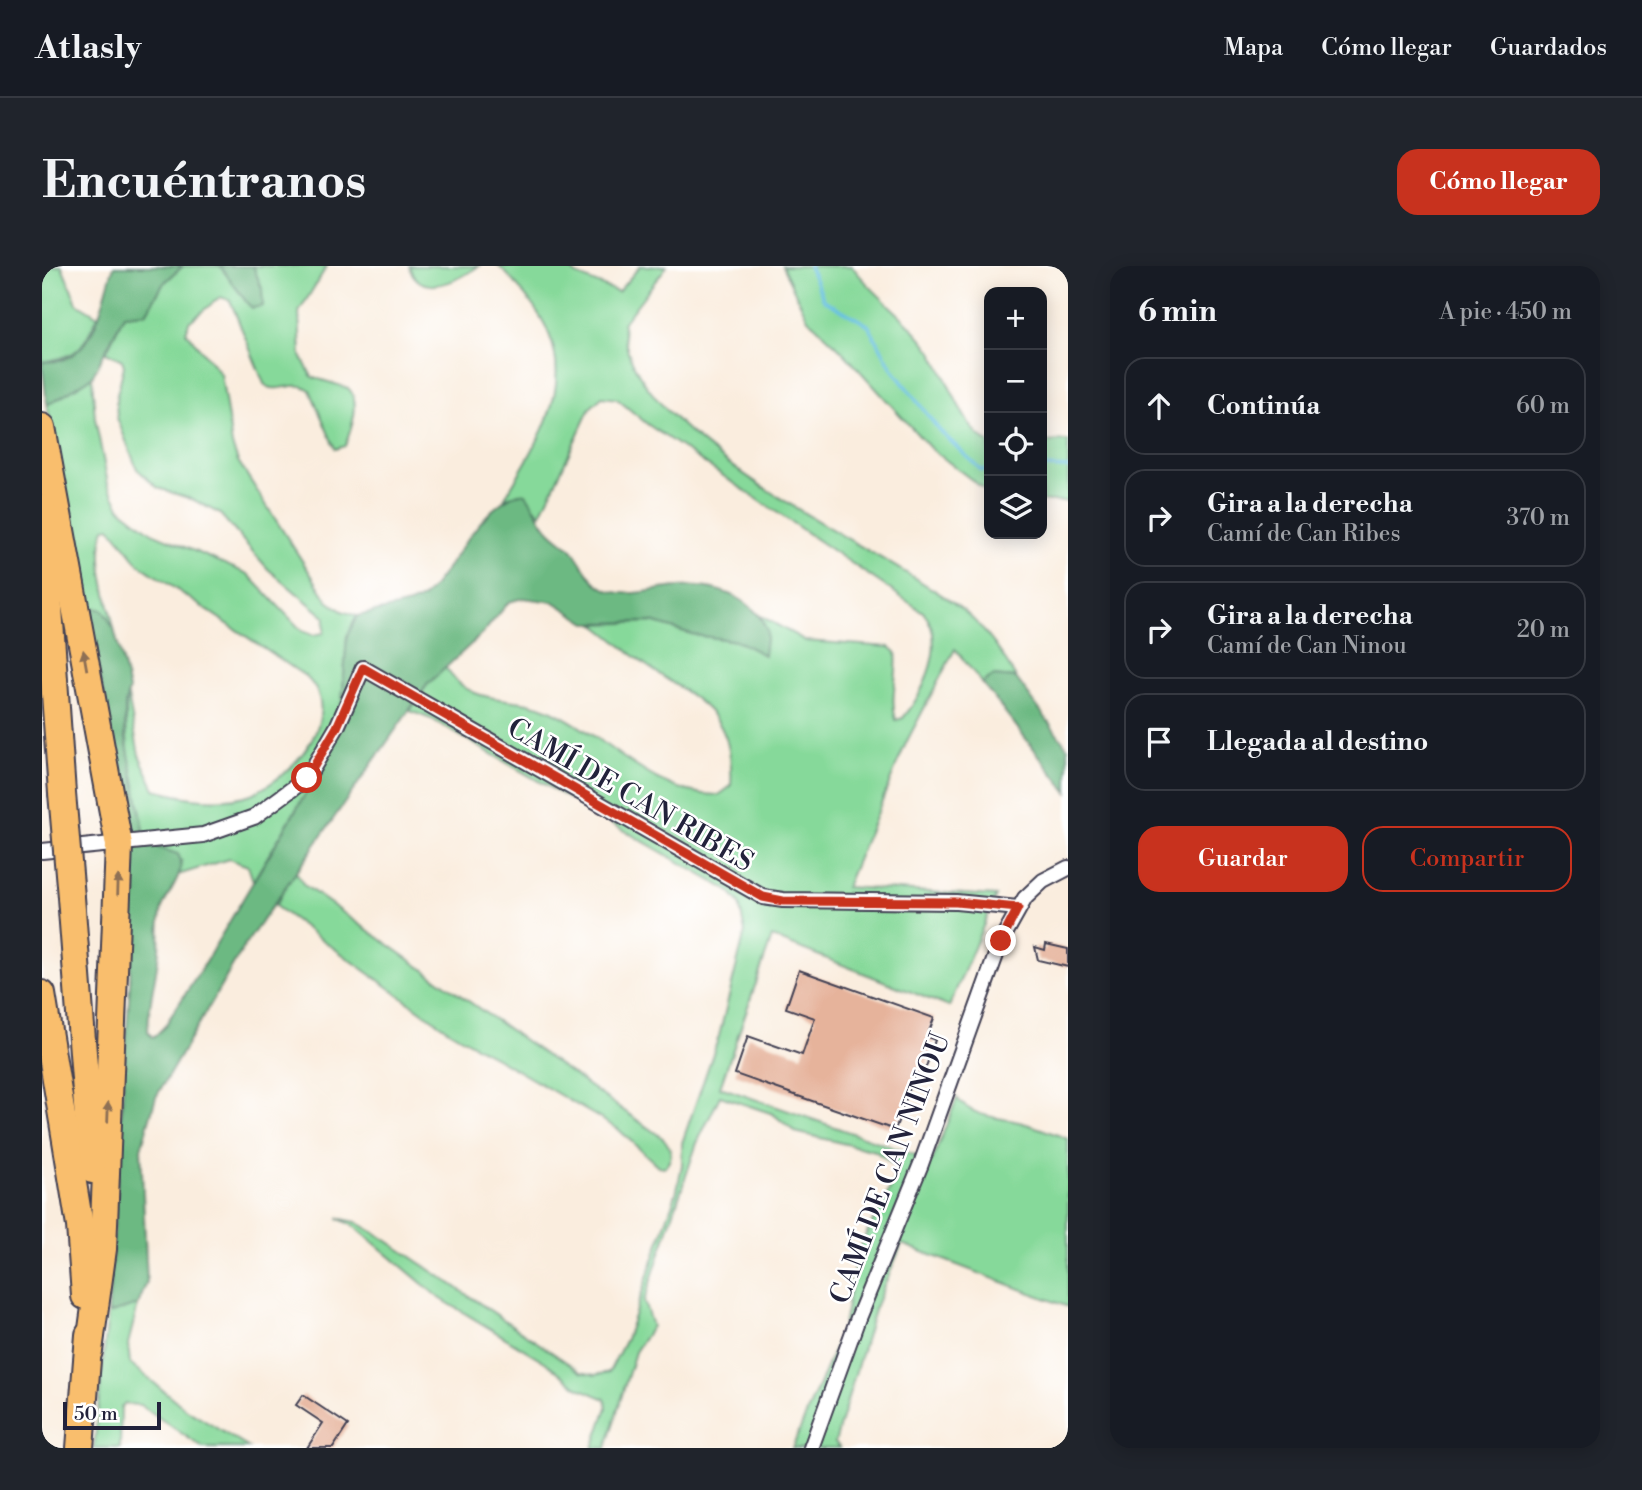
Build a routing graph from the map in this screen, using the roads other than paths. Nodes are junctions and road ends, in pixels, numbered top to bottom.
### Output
1 (42, 427) edge
2 (42, 508) edge
3 (119, 845) junction
4 (42, 851) edge
5 (1068, 868) edge
6 (1018, 908) junction
7 (42, 994) edge
8 (89, 1351) junction
9 (80, 1448) edge
10 (811, 1448) edge

3 -> 1 highway
2 - 8 highway, bridge
3 - 4 street
3 - 6 street, CAMÍ DE CAN RIBES
8 -> 3 highway
5 - 6 street
6 - 10 street, CAMÍ DE CAN NINOU
7 - 8 highway
8 - 9 highway

